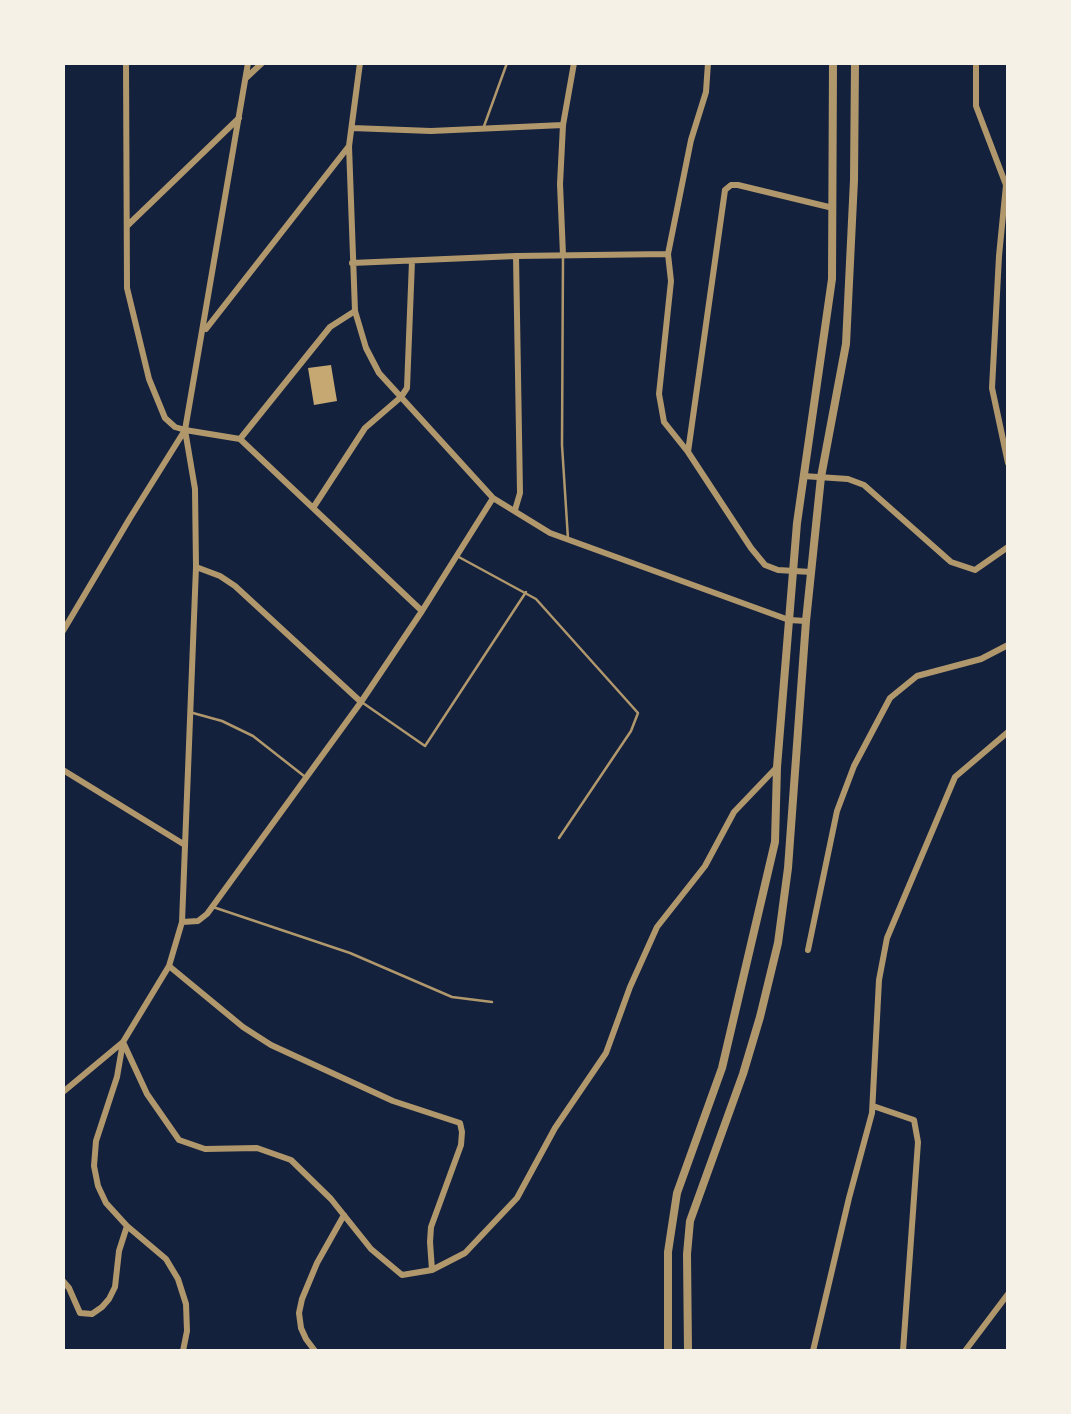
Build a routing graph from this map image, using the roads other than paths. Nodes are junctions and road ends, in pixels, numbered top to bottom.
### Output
1 (126, 63) edge
2 (248, 63) edge
3 (262, 63) edge
4 (360, 63) edge
5 (507, 63) edge
6 (574, 63) edge
7 (708, 63) edge
8 (833, 63) edge
9 (855, 63) edge
10 (976, 63) edge
11 (246, 78) junction
12 (240, 117) junction
13 (563, 125) junction
14 (352, 128) junction
15 (482, 129) junction
16 (349, 146) junction
17 (833, 208) junction
18 (127, 226) junction
19 (668, 254) junction
20 (563, 255) junction
21 (516, 256) junction
22 (412, 261) junction
23 (352, 264) junction
24 (355, 311) junction
25 (204, 331) junction
26 (401, 397) junction
27 (185, 430) junction
28 (240, 439) junction
29 (688, 452) junction
30 (1008, 463) edge
31 (803, 476) junction
32 (821, 477) junction
33 (493, 498) junction
34 (313, 509) junction
35 (515, 510) junction
36 (568, 540) junction
37 (1008, 547) edge
38 (457, 556) junction
39 (195, 567) junction
40 (793, 571) junction
41 (811, 572) junction
42 (526, 592) junction
43 (422, 611) junction
44 (789, 620) junction
45 (806, 621) junction
46 (63, 631) edge
47 (1008, 645) edge
48 (361, 702) junction
49 (190, 713) junction
50 (1008, 732) edge
51 (777, 767) junction
52 (63, 770) edge
53 (307, 778) junction
54 (559, 838) dead end
55 (185, 845) junction
56 (213, 906) junction
57 (182, 922) junction
58 (808, 950) dead end
59 (169, 966) junction
60 (492, 1002) dead end
61 (123, 1042) junction
62 (63, 1092) edge
63 (873, 1106) junction
64 (344, 1215) junction
65 (127, 1226) junction
66 (432, 1270) junction
67 (63, 1281) edge
68 (1008, 1294) edge
69 (967, 1349) edge
70 (183, 1351) edge
71 (315, 1351) edge
72 (668, 1351) edge
73 (688, 1351) edge
74 (813, 1351) edge
75 (903, 1351) edge
76 (976, 1351) edge

1 - 18 street
2 - 11 street
3 - 11 street
4 - 14 street
5 - 15 lane
6 - 13 street
7 - 19 street
8 - 17 street
9 - 32 street
10 - 30 street
11 - 12 street
12 - 18 street
12 - 25 street
13 - 15 street
13 - 20 street
14 - 15 street
14 - 16 street
16 - 23 street
16 - 25 street
17 - 29 street
17 - 31 street
18 - 27 street
19 - 20 street
19 - 29 street
20 - 21 street
20 - 36 lane
21 - 22 street
21 - 35 street
22 - 23 street
22 - 26 street
23 - 24 street
24 - 26 street
24 - 28 street
25 - 27 street
26 - 33 street
26 - 34 street
27 - 28 street
27 - 39 street
27 - 46 street
28 - 34 street
29 - 40 street
31 - 32 street
31 - 40 street
32 - 37 street
32 - 41 street
33 - 35 street
33 - 38 street
34 - 43 street
35 - 36 street
36 - 44 street
38 - 42 lane
38 - 43 street
39 - 48 street
39 - 49 street
40 - 41 street
40 - 44 street
41 - 45 street
42 - 48 lane
42 - 54 lane
43 - 48 street
44 - 45 street
44 - 51 street
45 - 73 street
47 - 58 street
48 - 53 street
49 - 53 lane
49 - 55 street
50 - 63 street
51 - 66 street
51 - 72 street
52 - 55 street
53 - 56 street
55 - 57 street
56 - 57 street
56 - 60 lane
57 - 59 street
59 - 61 street
59 - 66 street
61 - 62 street
61 - 64 street
61 - 65 street
63 - 74 street
63 - 75 street
64 - 66 street
64 - 71 street
65 - 67 street
65 - 70 street
68 - 69 street
69 - 76 street

